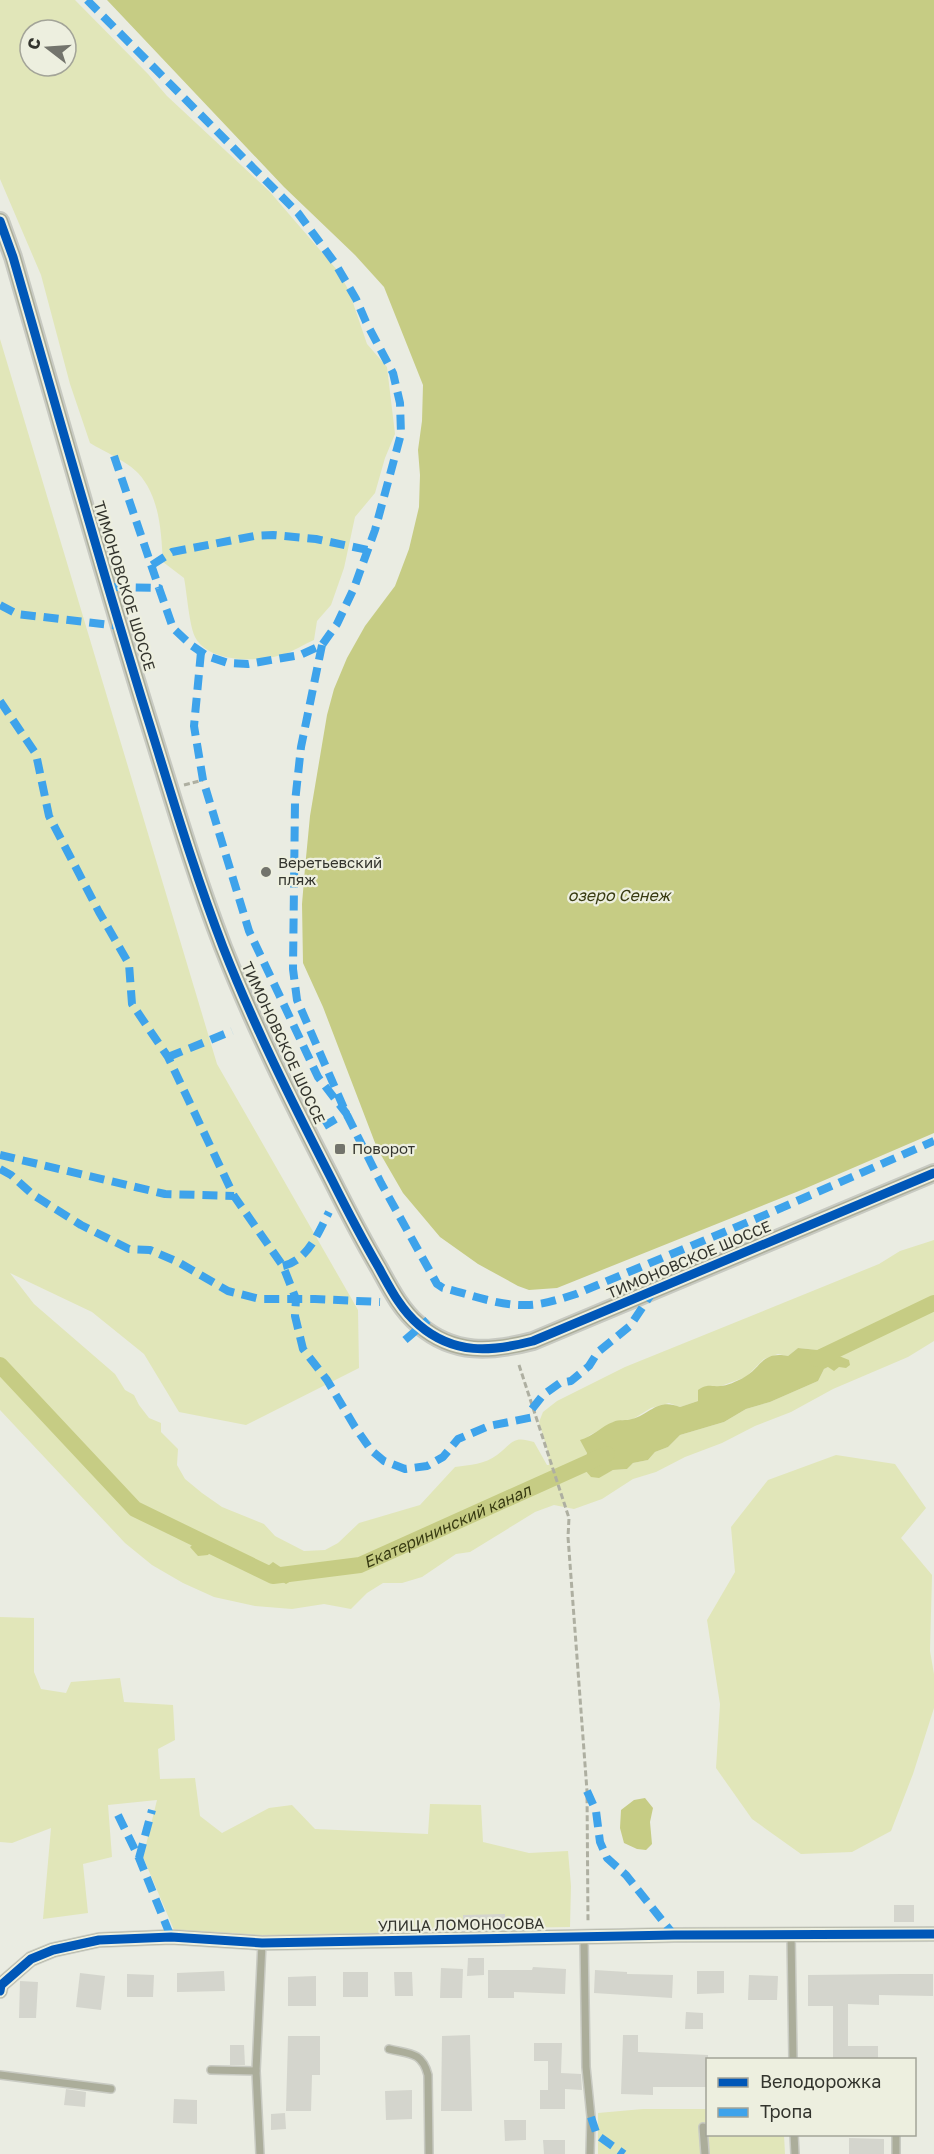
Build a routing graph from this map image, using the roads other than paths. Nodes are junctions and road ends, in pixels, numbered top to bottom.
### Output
1 (0, 221) edge
2 (934, 1173) edge
3 (790, 1934) junction
4 (934, 1934) edge
5 (584, 1938) junction
6 (262, 1943) junction
7 (0, 1986) edge
8 (389, 2049) dead end
9 (793, 2058) edge
10 (211, 2070) dead end
11 (256, 2071) junction
12 (0, 2075) edge
13 (111, 2089) dead end
14 (703, 2127) dead end
15 (794, 2136) edge
16 (896, 2136) edge
17 (260, 2154) edge
18 (429, 2154) edge
19 (590, 2154) edge
20 (705, 2154) edge
21 (795, 2154) edge
22 (896, 2154) edge

1 - 2 street, ТИМОНОВСКОЕ ШОССЕ
3 - 4 street, УЛИЦА ЛОМОНОСОВА
3 - 5 street, УЛИЦА ЛОМОНОСОВА
3 - 9 lane
5 - 6 street, УЛИЦА ЛОМОНОСОВА
5 - 19 lane
6 - 7 street, УЛИЦА ЛОМОНОСОВА
6 - 11 lane
8 - 18 lane
10 - 11 lane
11 - 17 lane
12 - 13 lane
14 - 20 lane
15 - 21 lane
16 - 22 lane

